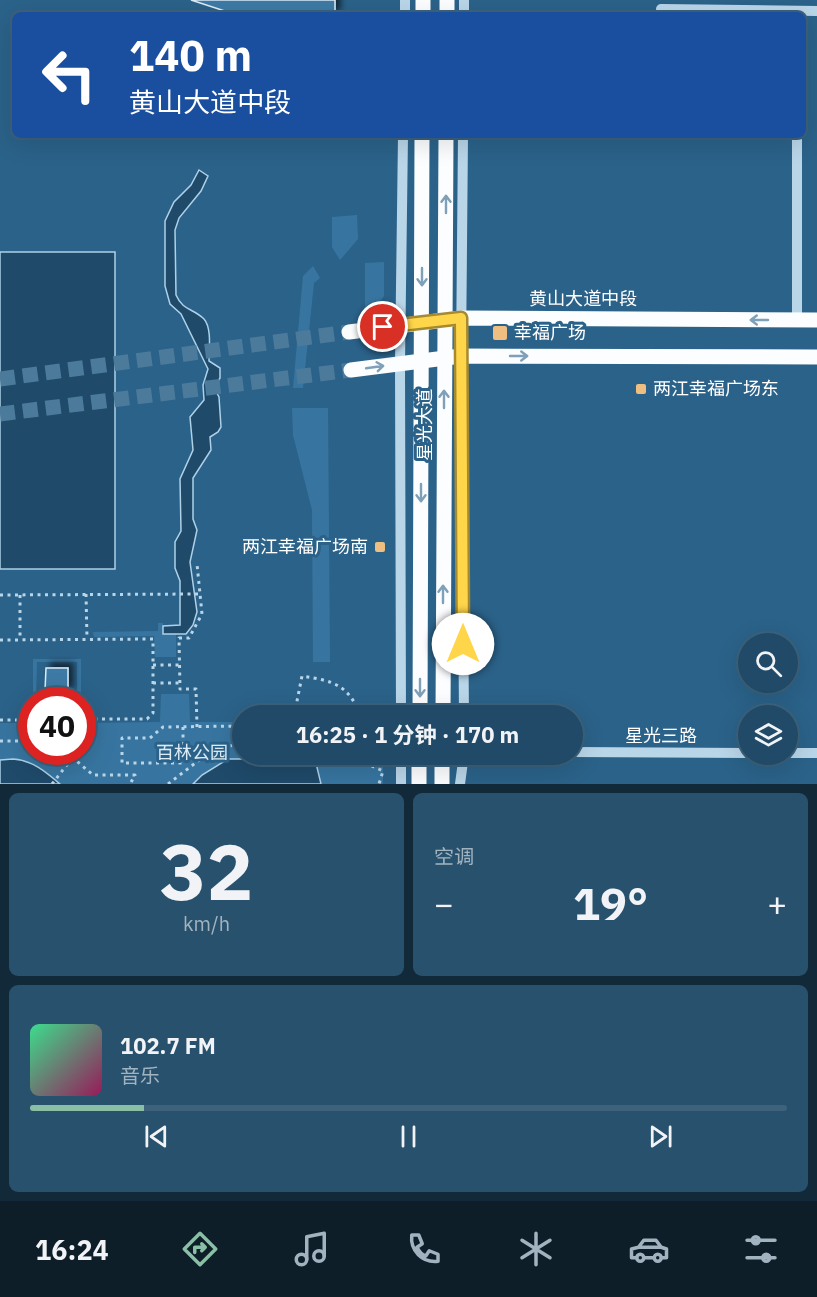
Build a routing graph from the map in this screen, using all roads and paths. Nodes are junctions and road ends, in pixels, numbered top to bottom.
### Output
1 (661, 9) dead end
2 (797, 9) edge
3 (817, 11) edge
4 (403, 138) edge
5 (422, 138) edge
6 (446, 138) edge
7 (463, 138) edge
8 (797, 138) edge
9 (461, 318) junction
10 (797, 320) junction
11 (817, 320) edge
12 (400, 325) junction
13 (349, 332) tunnel mouth
14 (461, 356) junction
15 (817, 357) edge
16 (400, 363) junction
17 (351, 370) tunnel mouth
18 (197, 564) dead end
19 (86, 594) junction
20 (200, 594) junction
21 (0, 595) edge
22 (20, 595) junction
23 (87, 639) junction
24 (0, 640) edge
25 (20, 640) junction
26 (153, 665) junction
27 (179, 665) junction
28 (153, 682) junction
29 (180, 682) junction
30 (296, 705) edge
31 (354, 705) edge
32 (401, 705) edge
33 (420, 705) edge
34 (443, 705) edge
35 (464, 705) edge
36 (96, 719) edge
37 (0, 720) edge
38 (18, 720) edge
39 (232, 726) edge
40 (183, 727) junction
41 (196, 727) junction
42 (0, 741) edge
43 (18, 741) edge
44 (232, 746) edge
45 (583, 752) edge
46 (738, 753) edge
47 (798, 753) edge
48 (817, 753) edge
49 (67, 765) edge
50 (82, 765) edge
51 (368, 765) edge
52 (401, 765) edge
53 (419, 765) edge
54 (442, 765) edge
55 (463, 765) edge
56 (442, 782) edge
57 (52, 784) edge
58 (130, 784) edge
59 (168, 784) edge
60 (379, 784) edge
61 (401, 784) edge
62 (419, 784) edge
63 (460, 784) edge

1 - 2 street
2 - 3 street
4 - 12 street
5 -> 33 main road, 星光大道, bridge
34 -> 6 main road, 星光大道, bridge
7 - 9 street
8 - 10 street
10 -> 9 main road, 黄山大道中段
9 - 12 main road, 黄山大道中段
9 - 14 street
10 - 11 main road, 黄山大道中段
12 - 13 main road, 黄山大道中段
12 - 16 street
14 -> 15 main road
14 - 16 main road
14 - 35 street
17 -> 16 main road
16 - 32 street
18 - 20 path
19 - 20 path
19 - 22 path
19 - 23 path
20 - 27 path
21 - 22 path
22 - 25 path
23 - 25 path
23 - 26 path
24 - 25 path
26 - 27 path
26 - 28 path
27 - 29 path
28 - 29 path
28 - 36 path
29 - 41 path
30 - 31 path
37 - 38 path
39 - 41 path
40 - 40 path
40 - 41 path
42 - 43 path
44 - 59 path
45 - 46 street, 星光三路
47 - 48 street
49 - 57 path
50 - 58 path
51 - 60 path
52 - 61 street
53 - 62 main road
54 - 56 main road
55 - 63 street

